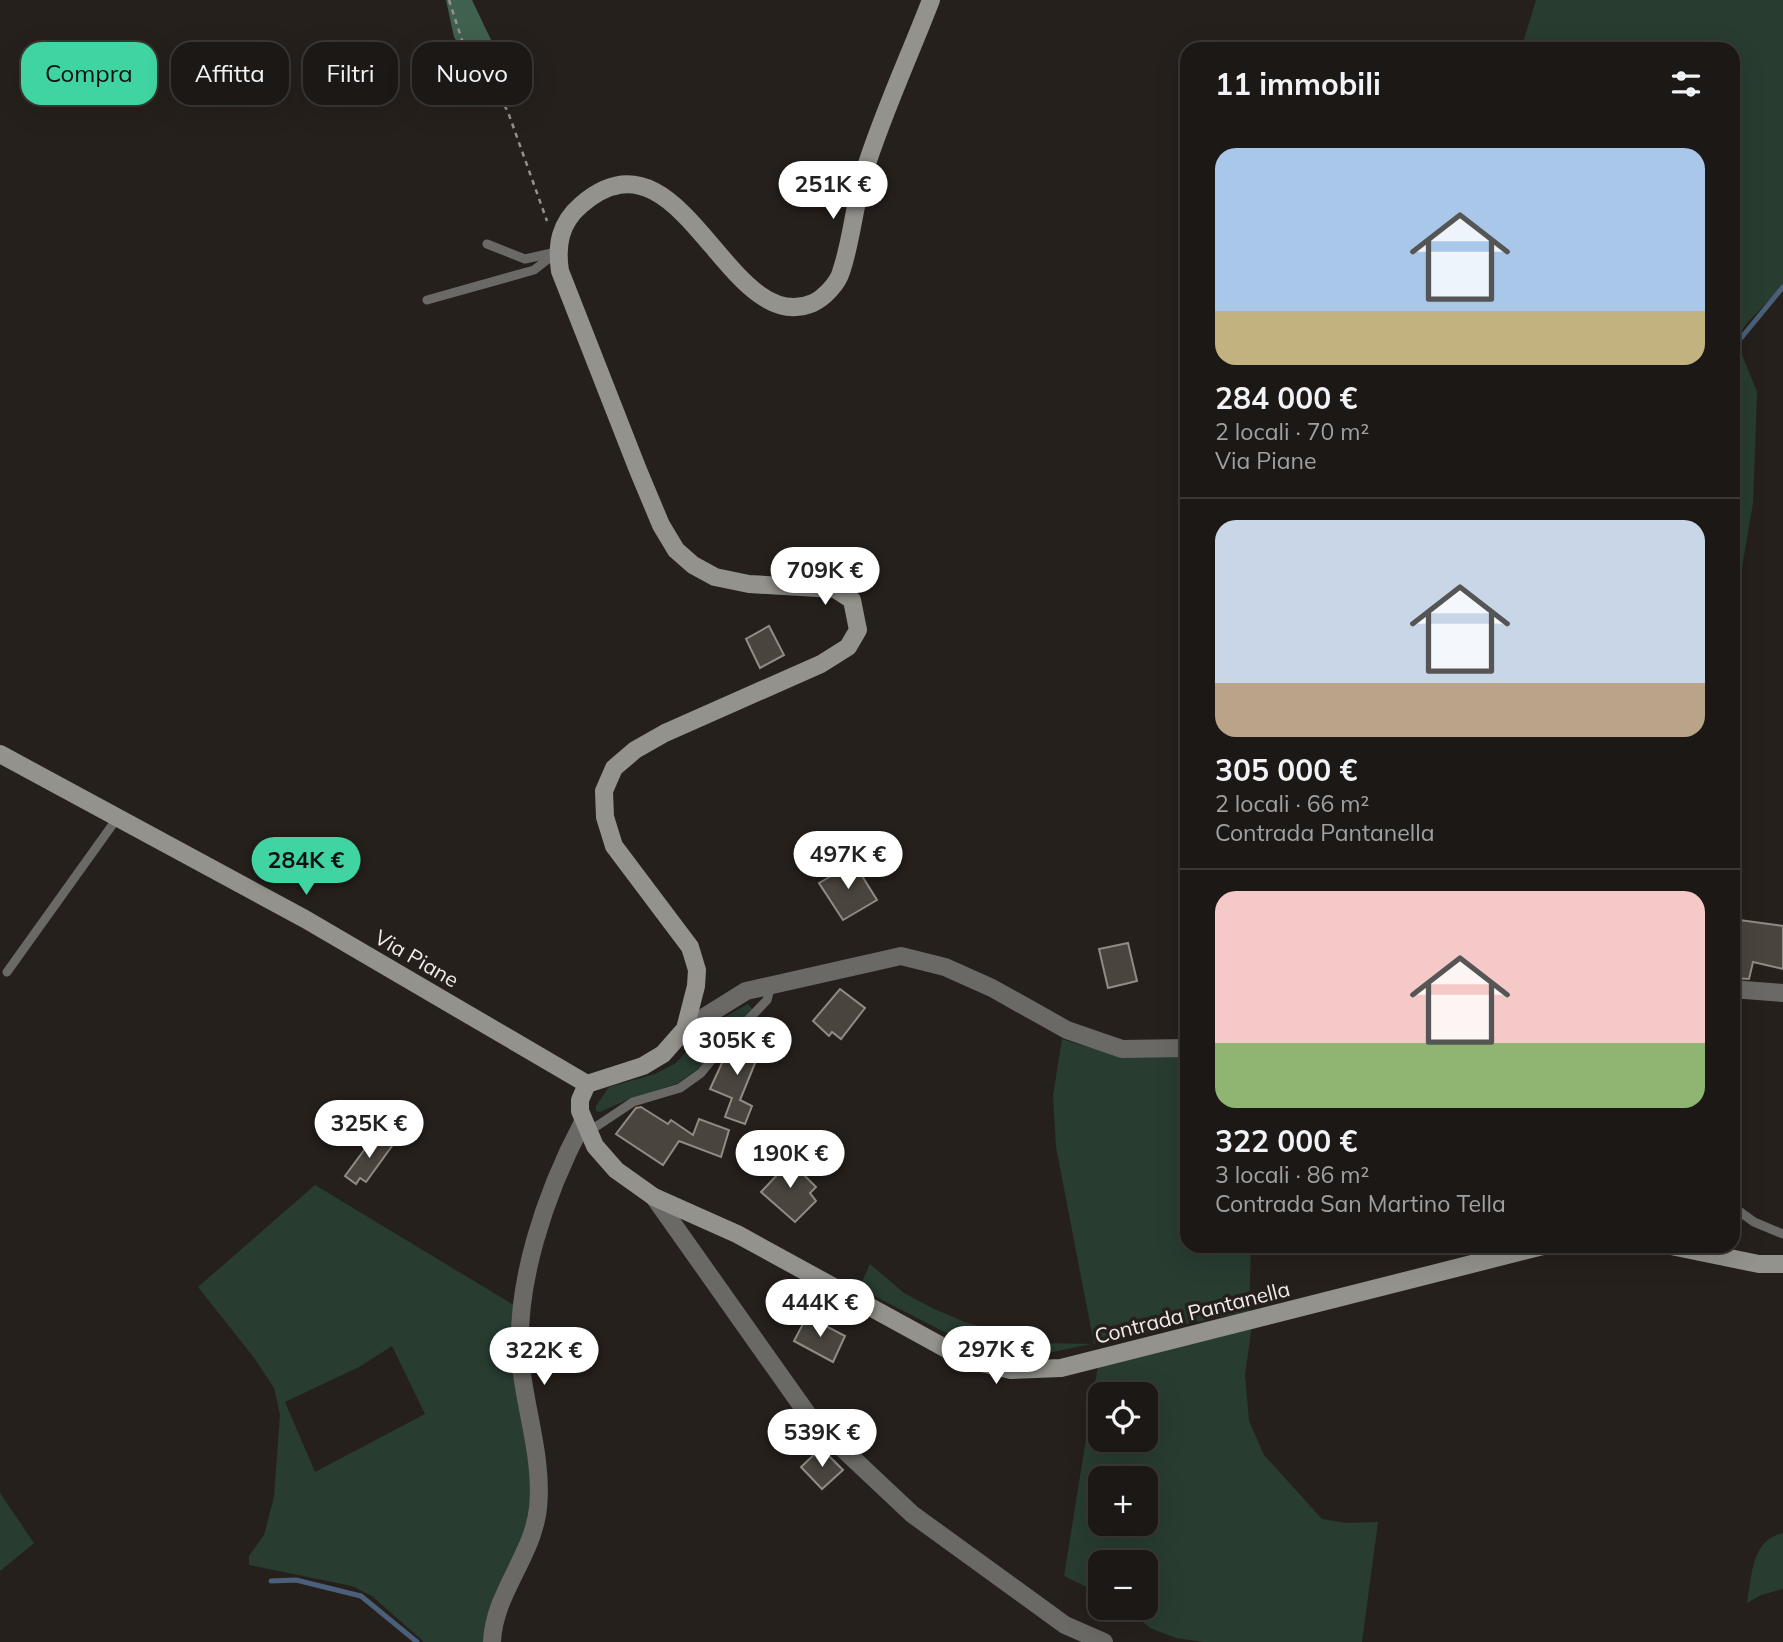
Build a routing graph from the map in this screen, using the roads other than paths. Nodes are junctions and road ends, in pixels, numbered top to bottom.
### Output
1 (931, 0) edge
2 (487, 244) dead end
3 (557, 252) junction
4 (427, 300) dead end
5 (0, 754) edge
6 (118, 817) junction
7 (7, 972) dead end
8 (771, 985) junction
9 (1740, 990) edge
10 (1783, 993) edge
11 (685, 1029) junction
12 (1180, 1048) edge
13 (587, 1084) junction
14 (585, 1127) junction
15 (654, 1196) junction
16 (1740, 1212) edge
17 (1783, 1234) edge
18 (1515, 1253) edge
19 (1705, 1253) edge
20 (1783, 1264) edge
21 (492, 1642) edge
22 (1104, 1642) edge

1 - 3 street
2 - 3 lane
3 - 4 lane
3 - 11 street
5 - 6 street, Via Piane
6 - 7 lane
6 - 13 street, Via Piane
8 - 11 street
8 - 12 street
8 - 14 lane
9 - 10 street
11 - 13 street
13 - 14 street
14 - 15 street, Contrada Pantanella
14 - 21 street
15 - 18 street, Contrada Pantanella
15 - 22 street
16 - 17 lane
19 - 20 street

